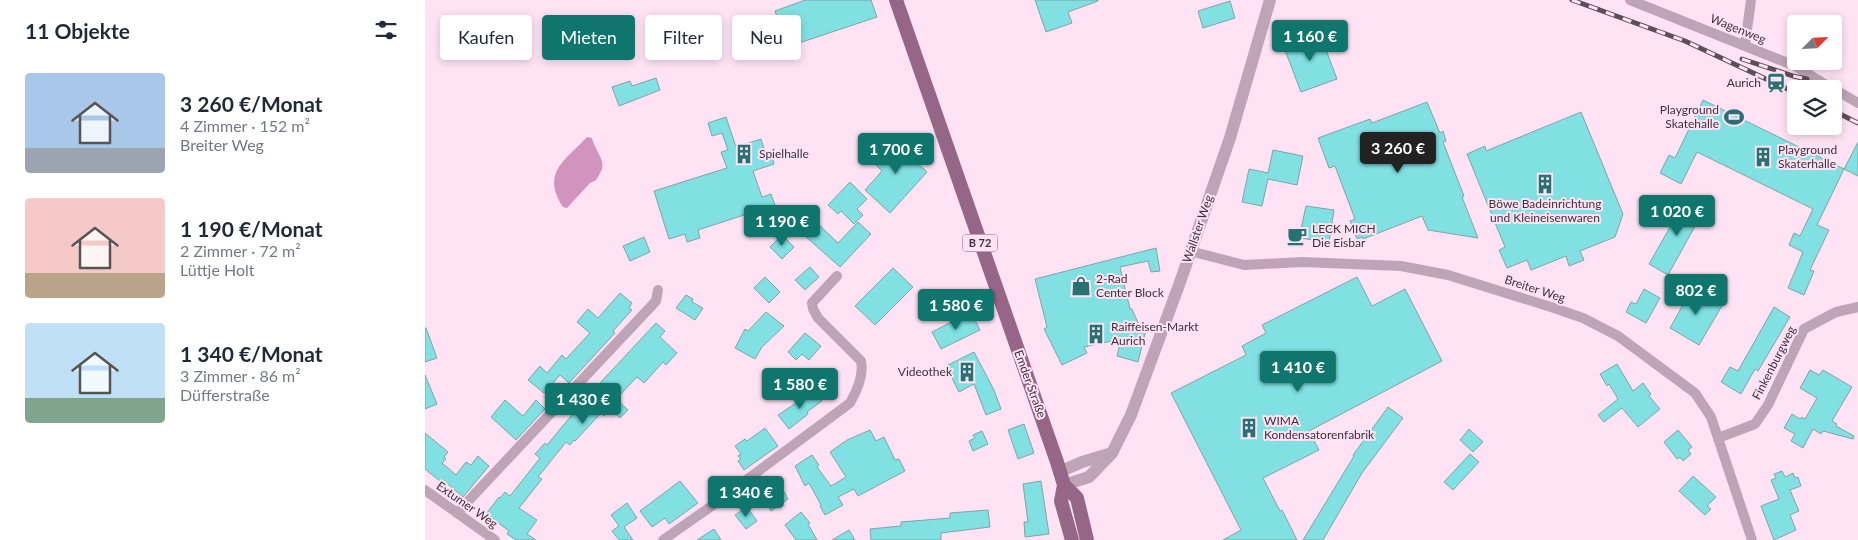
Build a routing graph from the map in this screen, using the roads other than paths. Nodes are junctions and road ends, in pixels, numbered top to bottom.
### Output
1 (896, 0) edge
2 (1270, 0) edge
3 (1630, 0) edge
4 (1751, 0) edge
5 (1745, 45) junction
6 (1819, 80) edge
7 (1842, 94) edge
8 (1858, 103) edge
9 (1190, 251) junction
10 (837, 276) dead end
11 (658, 290) dead end
12 (1858, 307) edge
13 (1719, 438) junction
14 (1112, 453) junction
15 (1059, 472) junction
16 (1064, 486) junction
17 (425, 490) edge
18 (457, 513) junction
19 (495, 540) edge
20 (663, 540) edge
21 (1072, 540) edge
22 (1087, 540) edge
23 (1751, 540) edge

1 - 15 main road, Emder Straße / B 72
2 - 9 street, Wallster Weg
3 - 5 street, Wagenweg
4 - 5 street
5 - 6 street, Wagenweg
7 - 8 street, Wagenweg
9 - 13 street, Breiter Weg
9 - 14 street, Wallster Weg
10 - 20 street
11 - 18 street
12 - 13 street, Finkenburgweg
13 - 23 street, Breiter Weg
14 - 15 street
14 - 16 street, Wallster Weg
15 - 16 main road, Emder Straße / B 72
16 - 21 main road, Emder Straße / B 72
16 - 22 main road, Emder Straße / B 72
17 - 18 street, Extumer Weg
18 - 19 street, Extumer Weg

